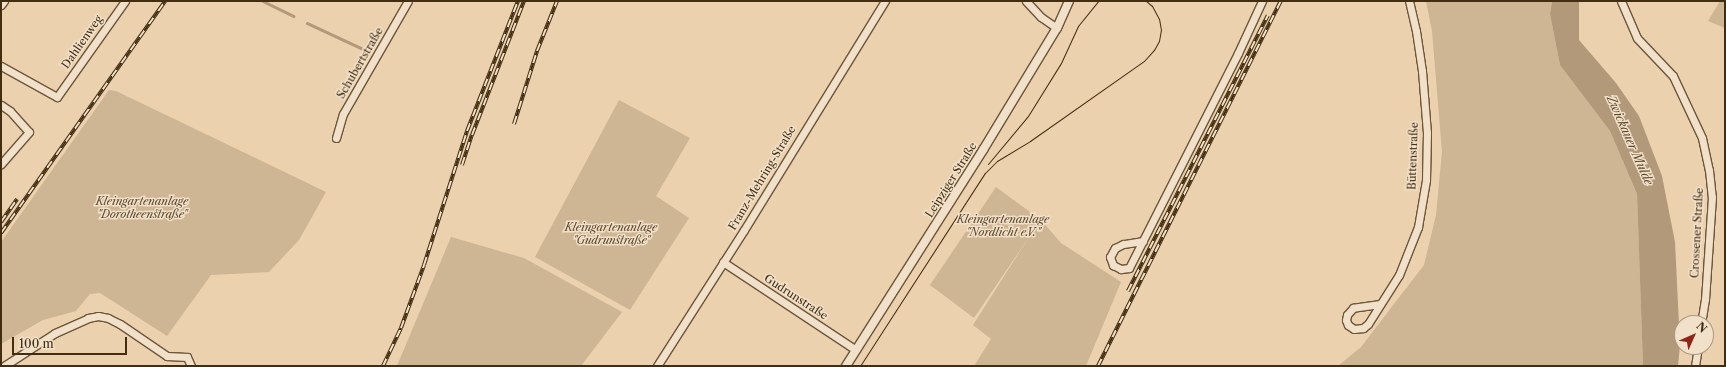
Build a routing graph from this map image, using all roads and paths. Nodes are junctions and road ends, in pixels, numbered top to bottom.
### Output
1 (4, 1) edge
2 (125, 1) edge
3 (408, 1) edge
4 (885, 1) edge
5 (1026, 1) edge
6 (1069, 1) edge
7 (1262, 1) edge
8 (1409, 1) edge
9 (1621, 1) edge
10 (1, 5) edge
11 (1057, 28) junction
12 (1, 66) edge
13 (1, 105) edge
14 (336, 138) dead end
15 (1, 164) edge
16 (1143, 241) junction
17 (723, 262) junction
18 (1380, 304) junction
19 (1702, 315) edge
20 (856, 350) junction
21 (1697, 355) edge
22 (4, 366) edge
23 (191, 366) edge
24 (657, 366) edge
25 (846, 366) edge
26 (1695, 366) edge

1 - 10 street
2 - 12 street, Dahlienweg
3 - 14 street, Schubertstraße
4 - 17 street, Franz-Mehring-Straße
5 - 11 street
6 - 11 street, Leipziger Straße
7 - 16 street
8 - 18 street, Büttenstraße
9 - 19 street, Crossener Straße
11 - 20 street, Leipziger Straße
13 - 15 street
16 - 16 street
17 - 20 street, Gudrunstraße
17 - 24 street, Franz-Mehring-Straße
18 - 18 street, Büttenstraße
20 - 25 street, Leipziger Straße
21 - 26 street
22 - 23 street

